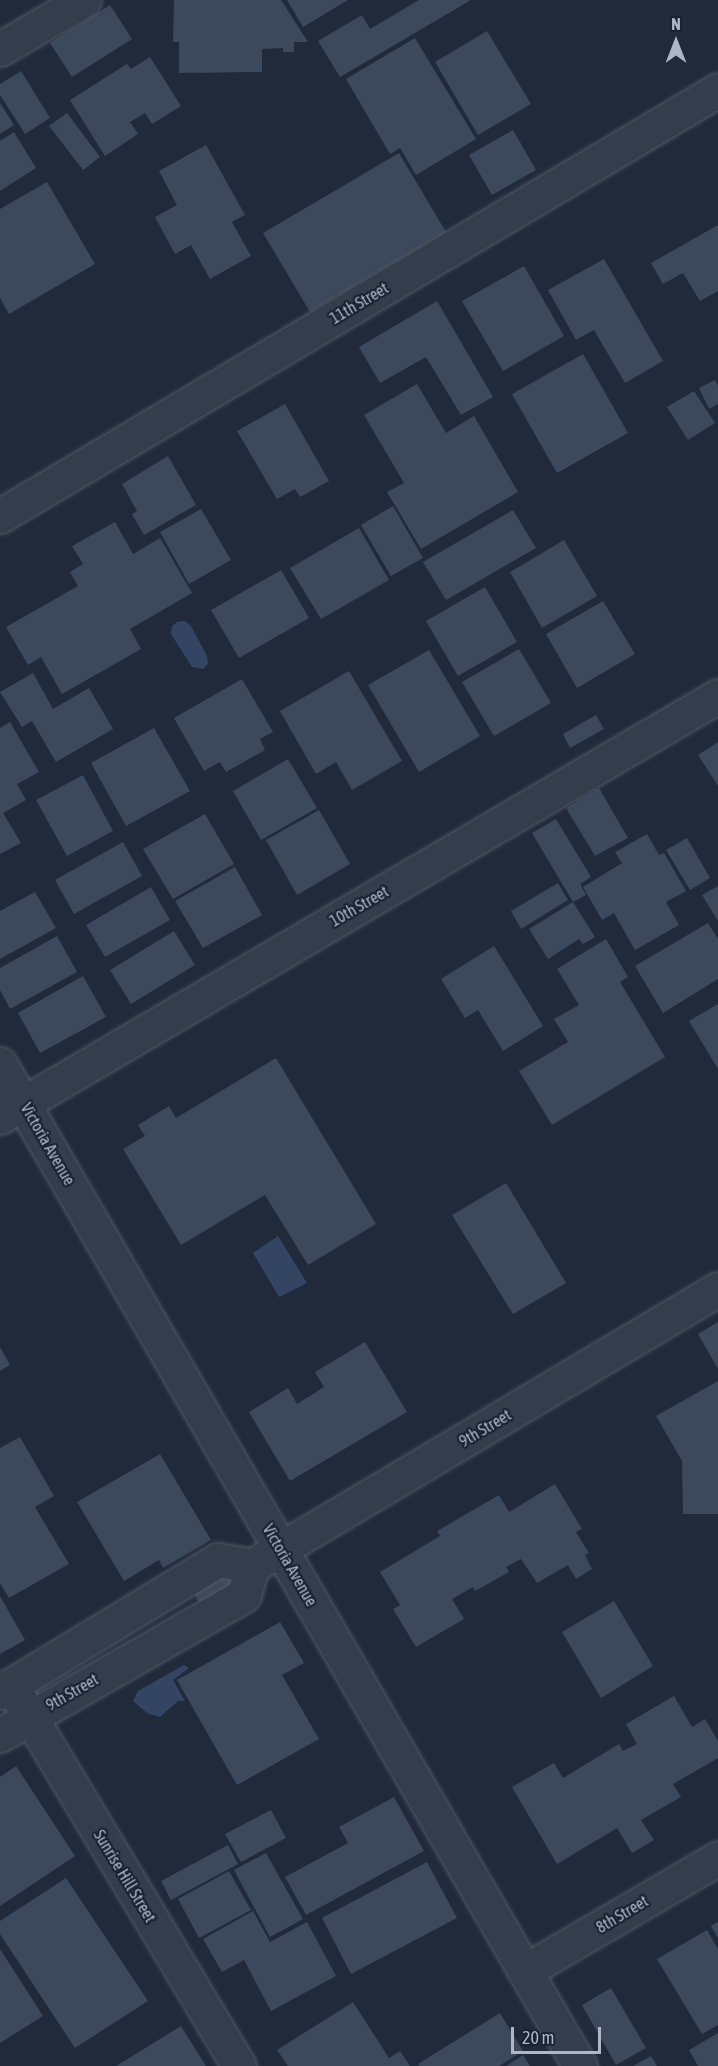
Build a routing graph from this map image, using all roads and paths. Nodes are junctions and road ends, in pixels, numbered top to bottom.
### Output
1 (84, 0) edge
2 (0, 49) edge
3 (718, 90) edge
4 (0, 516) edge
5 (718, 696) edge
6 (0, 1064) edge
7 (12, 1110) edge
8 (718, 1289) edge
9 (282, 1548) junction
10 (252, 1566) junction
11 (6, 1688) edge
12 (30, 1717) junction
13 (0, 1735) edge
14 (718, 1858) edge
15 (525, 1971) junction
16 (239, 2066) edge
17 (580, 2066) edge

1 - 2 street
3 - 4 street, 11th Street
5 - 7 street, 10th Street
6 - 7 street, Victoria Avenue
7 - 9 street, Victoria Avenue
8 - 9 street, 9th Street
9 - 10 street, 9th Street
9 - 15 street, Victoria Avenue
10 - 11 street
10 - 12 street, 9th Street
11 - 12 street, Sunrise Hill Street
12 - 13 street, 9th Street
12 - 16 street, Sunrise Hill Street
14 - 15 street, 8th Street
15 - 17 street, Victoria Avenue

